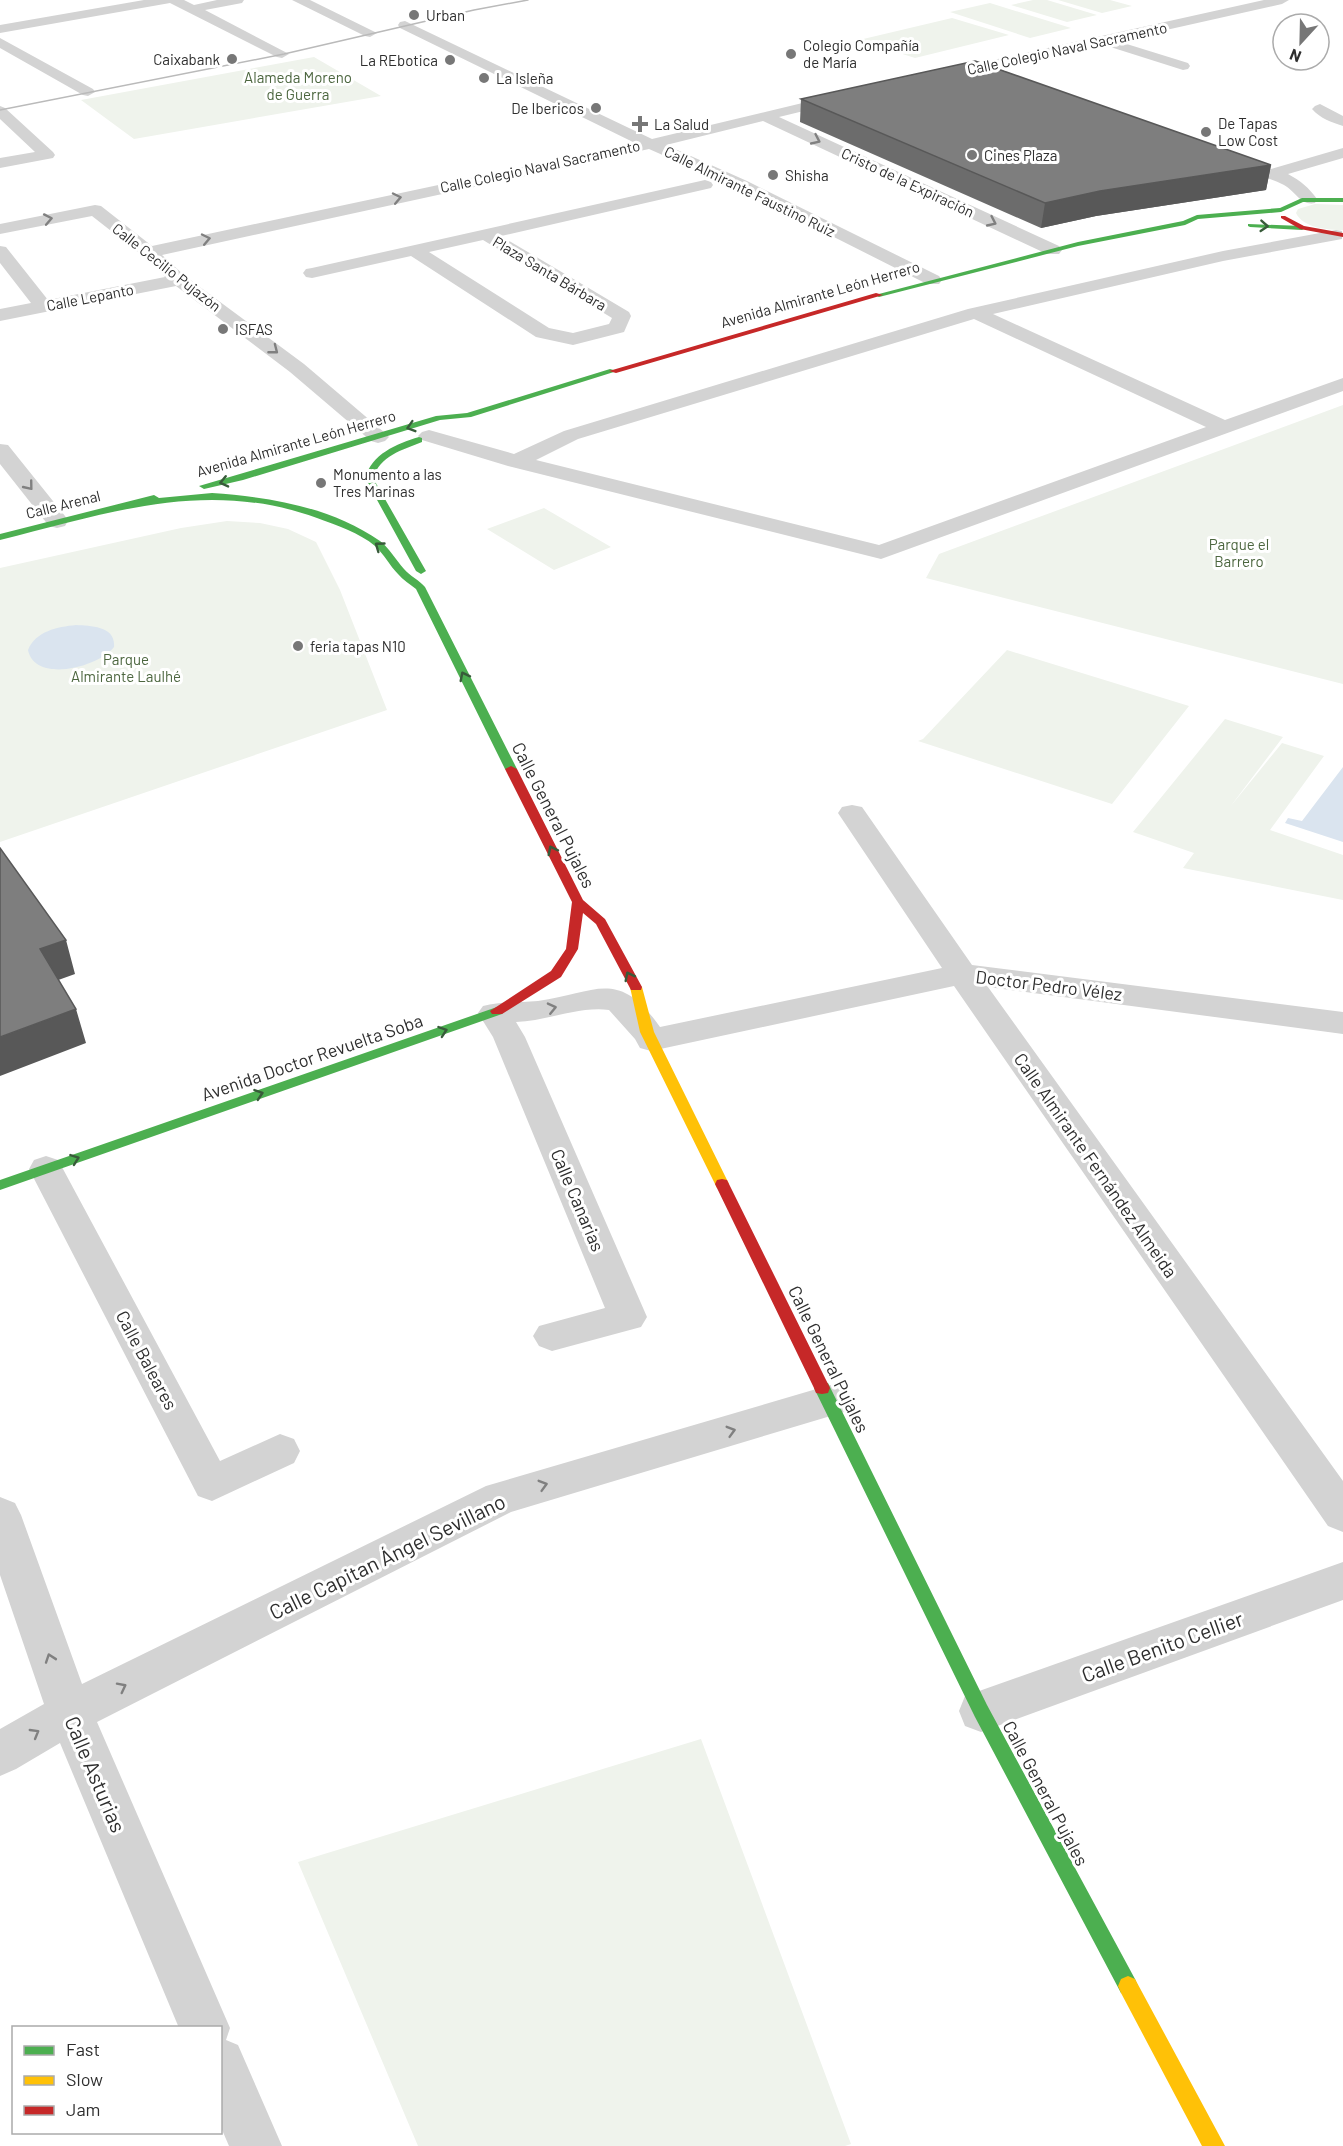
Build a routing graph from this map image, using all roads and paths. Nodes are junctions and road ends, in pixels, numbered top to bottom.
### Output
1 (167, 0) edge
2 (174, 0) edge
3 (237, 0) edge
4 (298, 0) edge
5 (1282, 0) edge
6 (192, 9) junction
7 (405, 25) dead end
8 (0, 29) edge
9 (370, 33) dead end
10 (1102, 40) junction
11 (0, 42) edge
12 (282, 54) dead end
13 (1183, 66) dead end
14 (969, 69) junction
15 (934, 77) edge
16 (995, 78) edge
17 (88, 92) dead end
18 (854, 95) edge
19 (1320, 109) dead end
20 (0, 111) edge
21 (762, 115) junction
22 (1343, 121) edge
23 (650, 142) junction
24 (1343, 153) edge
25 (1214, 158) edge
26 (0, 163) edge
27 (1272, 174) junction
28 (705, 184) dead end
29 (1309, 199) junction
30 (1343, 200) edge
31 (1281, 210) junction
32 (1185, 223) junction
33 (0, 228) edge
34 (1302, 228) junction
35 (486, 234) junction
36 (1340, 235) edge
37 (413, 250) junction
38 (1053, 250) junction
39 (0, 251) edge
40 (149, 252) junction
41 (312, 273) dead end
42 (179, 280) junction
43 (933, 280) junction
44 (43, 306) junction
45 (975, 313) junction
46 (0, 315) edge
47 (1343, 384) edge
48 (468, 415) junction
49 (1226, 428) junction
50 (429, 436) junction
51 (378, 437) junction
52 (0, 450) edge
53 (516, 461) junction
54 (134, 503) junction
55 (57, 521) junction
56 (0, 537) edge
57 (420, 587) junction
58 (852, 813) dead end
59 (578, 902) junction
60 (962, 974) junction
61 (494, 1012) junction
62 (1343, 1023) edge
63 (649, 1036) junction
64 (46, 1169) junction
65 (0, 1185) edge
66 (552, 1336) dead end
67 (830, 1401) junction
68 (280, 1451) dead end
69 (1343, 1514) edge
70 (0, 1515) edge
71 (1343, 1581) edge
72 (981, 1712) junction
73 (70, 1713) junction
74 (0, 1754) edge
75 (204, 2026) edge
76 (222, 2068) edge
77 (256, 2146) edge
78 (1214, 2146) edge

1 - 8 street
2 - 6 street
3 - 6 street
4 - 9 street
5 - 10 street, Calle Colegio Naval Sacramento
6 - 12 street
7 - 23 street, Calle Almirante Faustino Ruiz
10 - 13 street
10 - 14 street, Calle Colegio Naval Sacramento
11 - 17 street
14 - 15 street, Calle Colegio Naval Sacramento
14 - 16 street
18 - 21 street, Calle Colegio Naval Sacramento
19 - 22 street
20 - 26 street
21 - 23 street, Calle Colegio Naval Sacramento
21 -> 38 street, Cristo de la Expiración
40 -> 23 street, Calle Colegio Naval Sacramento
23 - 43 street, Calle Almirante Faustino Ruiz
24 - 27 street
25 - 27 street
27 - 29 street
28 - 35 street
29 - 30 street
29 - 31 street
31 - 32 street
31 - 34 street
32 -> 34 street
32 - 38 street, Avenida Almirante León Herrero
33 -> 40 street, Calle Cecilio Pujazón
34 - 36 street
35 - 37 street
35 - 37 street, Plaza Santa Bárbara
36 - 45 street
37 - 41 street
38 - 43 street, Avenida Almirante León Herrero
39 - 44 street
40 - 42 street, Calle Cecilio Pujazón
42 - 44 street, Calle Lepanto
42 -> 51 street, Calle Cecilio Pujazón
43 - 48 street, Avenida Almirante León Herrero
44 - 46 street, Calle Lepanto
45 - 49 street
45 - 53 street
47 - 49 street
48 - 50 street, Avenida Almirante León Herrero
48 -> 51 street, Avenida Almirante León Herrero
49 - 53 street
50 - 53 street
50 - 57 street, Avenida Almirante León Herrero
51 -> 54 street, Avenida Almirante León Herrero
52 -> 55 street
54 - 55 street, Calle Arenal
57 -> 54 street
55 - 56 street, Calle Arenal
59 -> 57 street, Calle General Pujales
58 - 60 street, Calle Almirante Fernández Almeida
59 - 61 street, Avenida Doctor Revuelta Soba
63 -> 59 street, Calle General Pujales
60 - 62 street, Doctor Pedro Vélez
60 - 63 street, Doctor Pedro Vélez
60 - 69 street, Calle Almirante Fernández Almeida
61 -> 63 street
64 -> 61 street, Avenida Doctor Revuelta Soba
61 - 66 street, Calle Canarias
63 - 67 street, Calle General Pujales
64 - 65 street, Avenida Doctor Revuelta Soba
64 - 68 street, Calle Baleares
67 - 72 street, Calle General Pujales
73 -> 67 street, Calle Capitan Ángel Sevillano
73 -> 70 street, Calle Asturias
71 - 72 street, Calle Benito Cellier
72 - 78 street, Calle General Pujales
74 -> 73 street, Calle Capitan Ángel Sevillano
73 - 75 street, Calle Asturias
76 - 77 street

